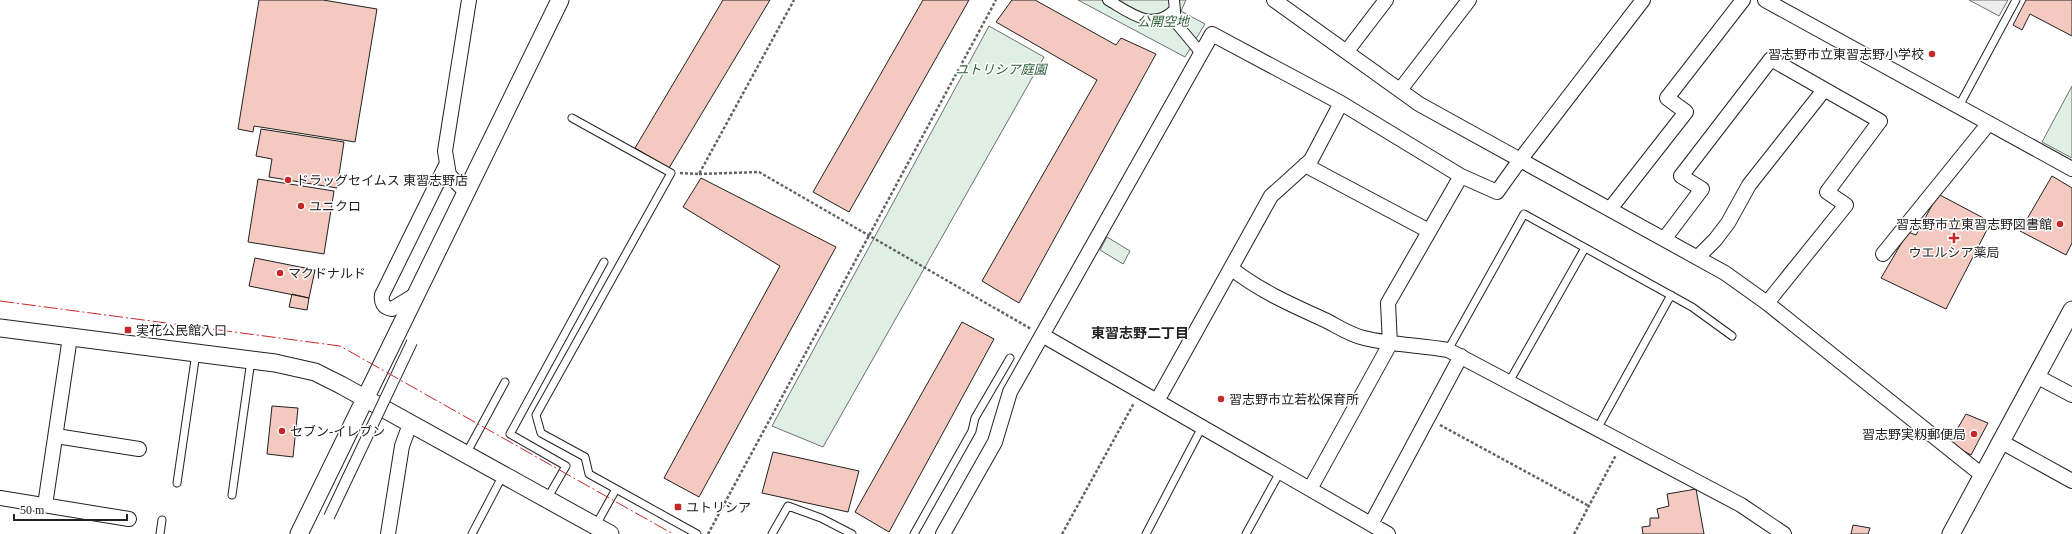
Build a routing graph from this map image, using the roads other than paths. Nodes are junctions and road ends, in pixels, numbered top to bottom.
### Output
1 (469, 0) edge
2 (560, 0) edge
3 (1108, 0) edge
4 (1274, 0) edge
5 (1386, 0) edge
6 (1469, 0) edge
7 (1643, 0) edge
8 (1743, 0) edge
9 (1765, 0) edge
10 (2016, 0) edge
11 (1174, 5) edge
12 (1346, 51) junction
13 (1201, 53) junction
14 (1400, 90) junction
15 (1824, 90) junction
16 (1341, 103) junction
17 (1959, 106) junction
18 (572, 118) dead end
19 (1989, 123) junction
20 (1520, 160) junction
21 (446, 165) junction
22 (1305, 165) junction
23 (2072, 169) edge
24 (1461, 176) junction
25 (466, 192) junction
26 (1610, 209) junction
27 (1429, 232) junction
28 (1665, 238) junction
29 (1585, 248) junction
30 (1883, 254) dead end
31 (1698, 257) junction
32 (604, 262) dead end
33 (1232, 269) junction
34 (415, 295) junction
35 (1671, 295) junction
36 (1767, 303) junction
37 (2072, 310) edge
38 (0, 328) edge
39 (1042, 335) junction
40 (1732, 336) dead end
41 (70, 337) junction
42 (412, 342) dead end
43 (1390, 344) junction
44 (196, 353) junction
45 (1454, 353) junction
46 (1010, 358) dead end
47 (251, 360) junction
48 (2036, 376) junction
49 (505, 382) dead end
50 (1509, 382) junction
51 (2072, 395) edge
52 (365, 398) junction
53 (1157, 401) junction
54 (410, 424) junction
55 (1202, 427) junction
56 (1597, 429) junction
57 (56, 436) junction
58 (2000, 441) junction
59 (139, 449) dead end
60 (466, 454) junction
61 (1280, 472) junction
62 (503, 475) junction
63 (1982, 475) junction
64 (2072, 481) edge
65 (177, 483) dead end
66 (616, 489) junction
67 (1310, 489) junction
68 (232, 495) dead end
69 (0, 498) edge
70 (547, 499) junction
71 (45, 505) junction
72 (329, 517) dead end
73 (129, 519) dead end
74 (162, 520) dead end
75 (1371, 524) junction
76 (603, 530) edge
77 (687, 532) edge
78 (160, 534) edge
79 (299, 534) edge
80 (388, 534) edge
81 (472, 534) edge
82 (697, 534) edge
83 (772, 534) edge
84 (852, 534) edge
85 (914, 534) edge
86 (943, 534) edge
87 (1146, 534) edge
88 (1246, 534) edge
89 (1388, 534) edge
90 (1784, 534) edge
91 (1951, 534) edge

1 - 21 street
2 - 25 street
3 - 11 street
4 - 12 street
5 - 12 street
6 - 14 street
7 - 20 street
8 - 26 street
9 - 17 street
10 - 17 lane
11 - 13 street
12 - 14 street
13 - 16 street
13 - 39 street
14 - 20 street
15 - 28 street
15 - 31 street
15 - 36 street
16 - 22 street
16 - 24 street
17 - 19 street
18 - 66 lane
19 - 23 street
19 - 30 street
20 - 24 street
20 - 26 street
21 - 25 street
21 - 34 street
22 - 27 street
22 - 33 street
24 - 27 street
25 - 34 street
26 - 28 street
27 - 43 street
28 - 31 street
29 - 35 lane
29 - 45 lane
29 - 50 lane
31 - 36 street
32 - 70 lane
33 - 43 street
33 - 53 street
34 - 52 street
35 - 40 lane
35 - 56 lane
36 - 63 street
37 - 48 street
38 - 41 street
39 - 53 street
39 - 86 street
41 - 44 street
41 - 57 street
42 - 72 street, bridge
43 - 45 street
43 - 67 street
44 - 47 street
44 - 65 lane
45 - 50 street
45 - 75 street
46 - 85 lane
47 - 52 street
47 - 68 lane
48 - 51 street
48 - 58 street
49 - 60 lane
50 - 56 street
52 - 54 street
52 - 79 street
53 - 55 street
54 - 60 street
54 - 80 street
55 - 61 street
55 - 87 lane
56 - 90 street
57 - 59 street
57 - 71 street
58 - 63 street
58 - 64 street
60 - 62 street
61 - 67 street
61 - 88 lane
62 - 70 street
62 - 81 lane
63 - 91 street
66 - 76 lane
66 - 77 lane
67 - 75 street
69 - 71 street
70 - 76 street
71 - 73 street
74 - 78 lane
75 - 89 street
77 - 82 lane
83 - 84 lane

